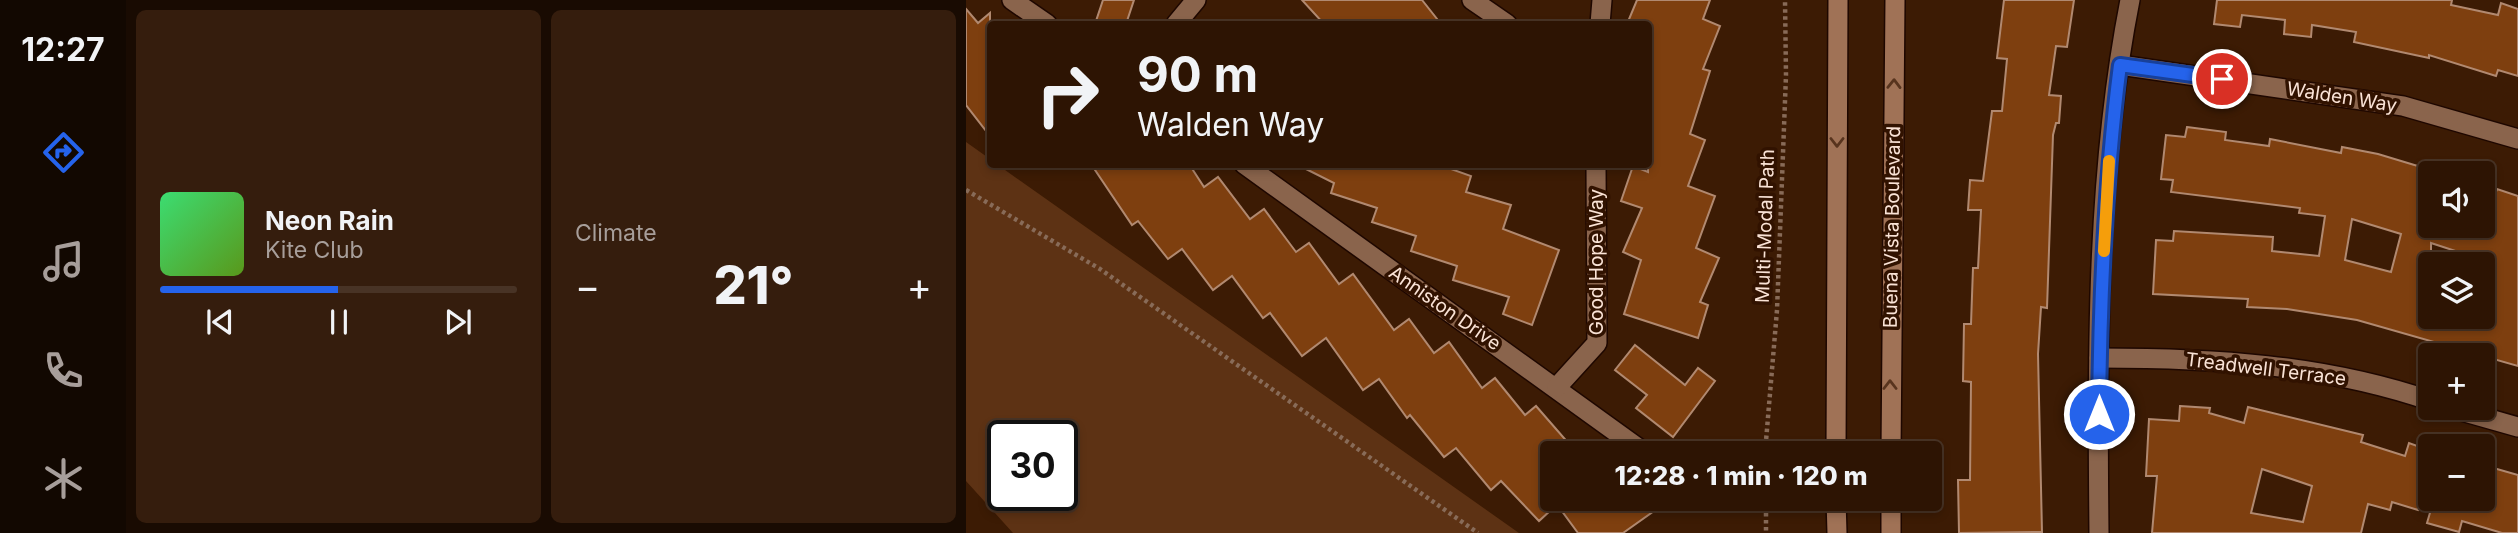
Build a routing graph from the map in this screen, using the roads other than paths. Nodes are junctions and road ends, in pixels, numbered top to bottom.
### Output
1 (1012, 0) edge
2 (1196, 0) edge
3 (1472, 0) edge
4 (1602, 0) edge
5 (1838, 0) edge
6 (1895, 0) edge
7 (2130, 0) edge
8 (1043, 21) edge
9 (1178, 21) edge
10 (1503, 21) edge
11 (1600, 21) edge
12 (2120, 65) junction
13 (2518, 139) edge
14 (1250, 168) edge
15 (1596, 168) edge
16 (2099, 358) junction
17 (1557, 387) junction
18 (2418, 397) edge
19 (2493, 420) edge
20 (2518, 427) edge
21 (1629, 441) edge
22 (1836, 441) edge
23 (1891, 441) edge
24 (1836, 511) edge
25 (1891, 511) edge
26 (1836, 533) edge
27 (1891, 533) edge
28 (2099, 533) edge

1 - 8 street
2 - 9 street
3 - 10 street
4 - 11 street
5 -> 22 main road
23 -> 6 main road, Buena Vista Boulevard
7 - 12 street
12 - 13 street, Walden Way
12 - 16 street
14 - 17 street, Anniston Drive
15 - 17 street, Good Hope Way
16 - 18 street, Treadwell Terrace
16 - 28 street
17 - 21 street, Anniston Drive
19 - 20 street
24 - 26 main road
25 - 27 main road

